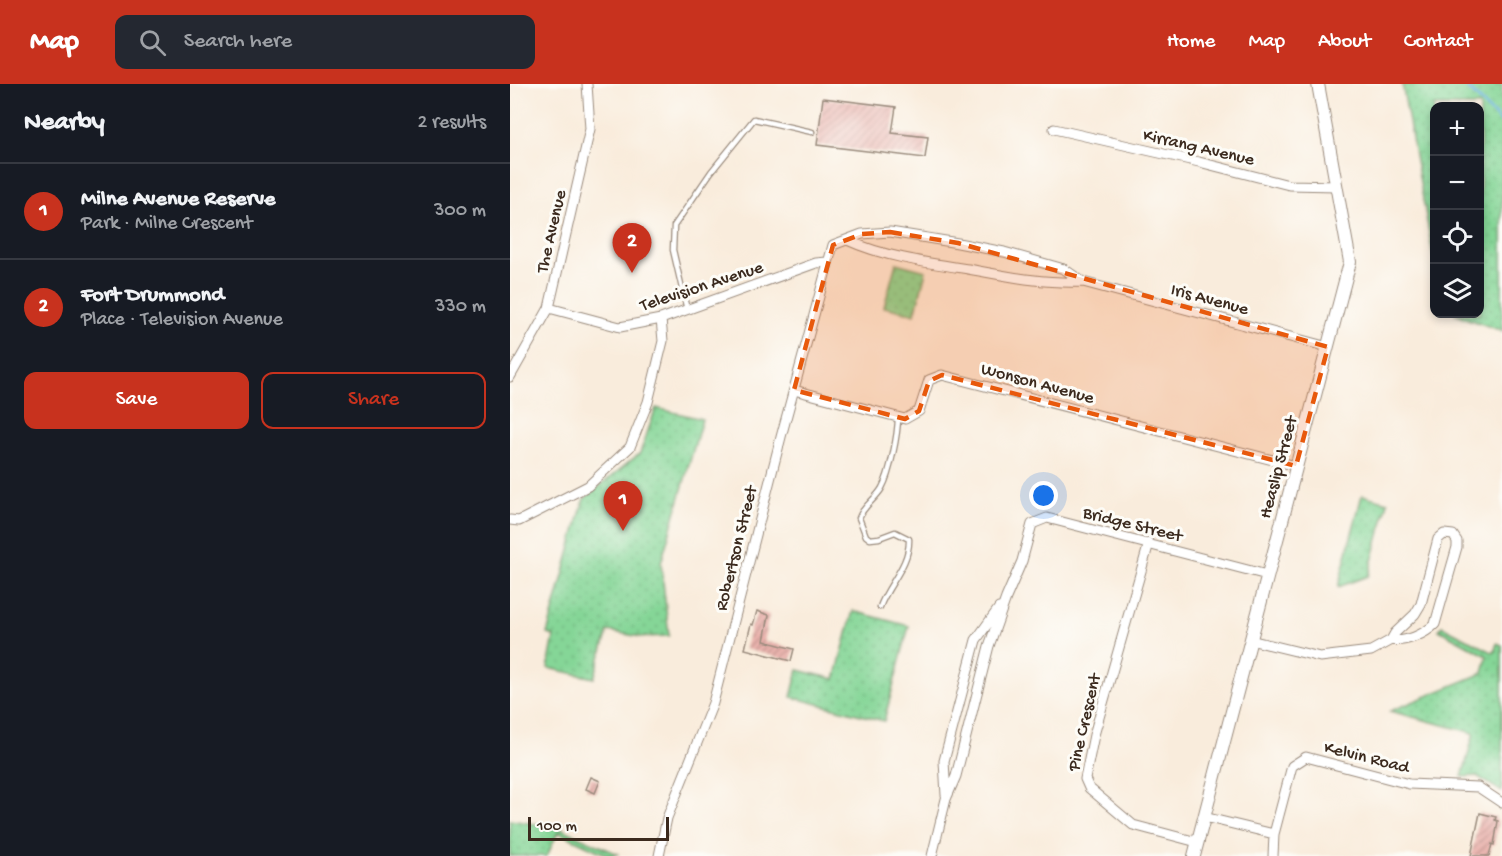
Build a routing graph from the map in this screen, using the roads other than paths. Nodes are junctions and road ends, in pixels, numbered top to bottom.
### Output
1 (586, 84) edge
2 (1318, 84) edge
3 (1054, 129) dead end
4 (812, 132) dead end
5 (1337, 186) junction
6 (847, 240) junction
7 (833, 245) joint
8 (827, 262) junction
9 (1083, 282) junction
10 (549, 308) junction
11 (687, 310) junction
12 (662, 320) junction
13 (1328, 347) junction
14 (510, 377) edge
15 (794, 390) junction
16 (898, 417) junction
17 (1296, 466) junction
18 (510, 520) edge
19 (1149, 543) junction
20 (1268, 575) junction
21 (1006, 598) junction
22 (880, 607) dead end
23 (1250, 640) junction
24 (1391, 640) junction
25 (946, 800) junction
26 (1502, 803) edge
27 (1204, 818) junction
28 (1274, 834) junction
29 (1197, 842) junction
30 (659, 856) edge
31 (932, 856) edge
32 (1194, 856) edge
33 (1273, 856) edge

1 - 10 street, The Avenue
2 - 5 street, Heaslip Street
3 - 5 street, Kirrang Avenue
4 - 11 lane
5 - 13 street, Heaslip Street
6 - 7 street, Iris Avenue
6 - 9 street, Iris Avenue
6 - 9 street, Iris Avenue
7 - 8 street, Robertson Street
8 - 11 street, Television Avenue
8 - 15 street, Robertson Street
9 - 13 street, Iris Avenue
10 - 12 street, Television Avenue
10 - 14 street, The Avenue
11 - 12 street, Television Avenue
12 - 18 street
13 - 17 street, Heaslip Street
15 - 16 street
15 - 30 street, Robertson Street
16 - 17 street, Wonson Avenue
16 - 22 lane
17 - 20 street, Heaslip Street
19 - 20 street, Bridge Street
19 - 21 street, Bridge Street
19 - 29 street, Pine Crescent
20 - 23 street, Heaslip Street
21 - 25 street, Bridge Street
21 - 25 street, Bridge Street
23 - 24 street
23 - 27 street, Heaslip Street
24 - 24 street
25 - 31 street, Bridge Street
26 - 28 street, Kelvin Road
27 - 28 street
27 - 29 street, Heaslip Street
28 - 33 street, Kelvin Road
29 - 32 street, Heaslip Street

